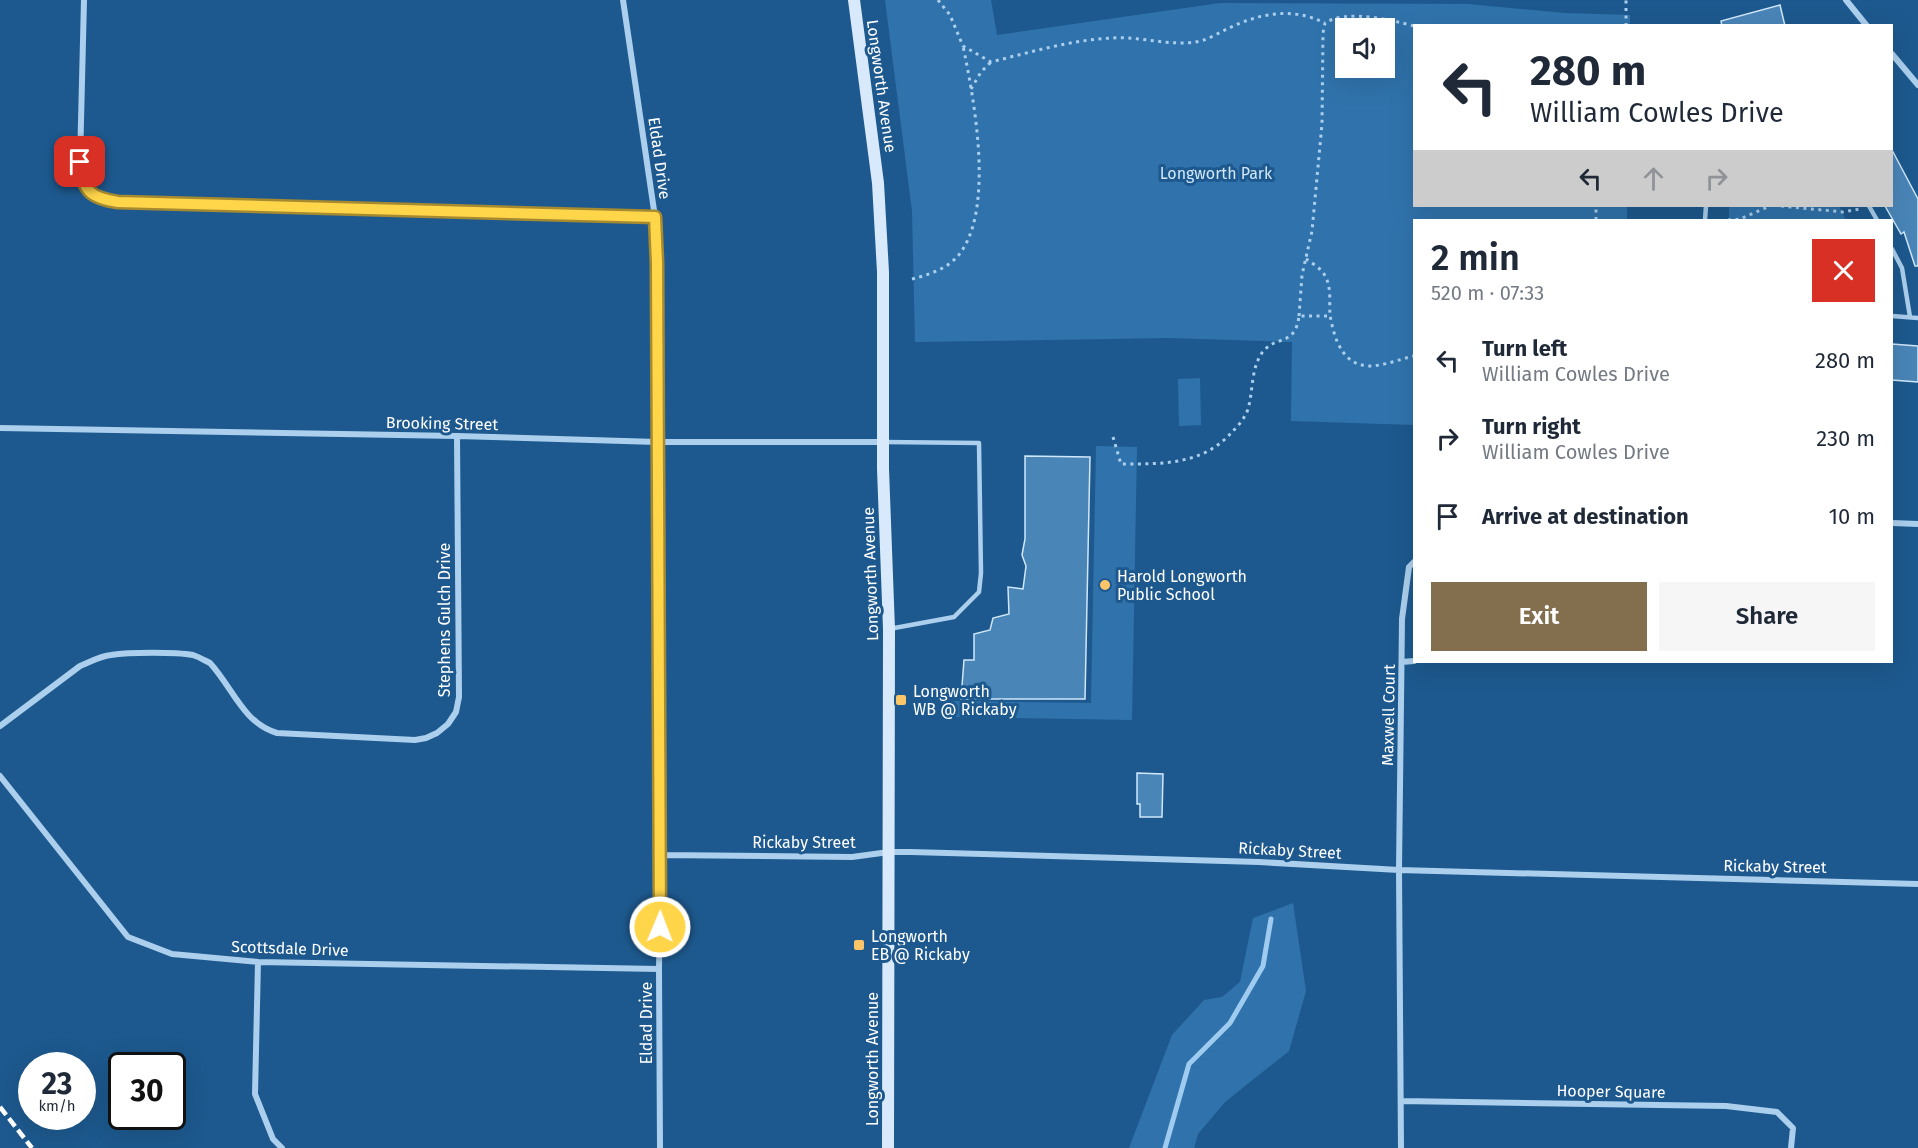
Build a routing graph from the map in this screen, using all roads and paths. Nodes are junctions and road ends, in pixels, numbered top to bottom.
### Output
1 (84, 0) edge
2 (623, 0) edge
3 (854, 0) edge
4 (938, 0) edge
5 (1626, 0) edge
6 (1846, 0) edge
7 (1325, 22) junction
8 (1626, 24) edge
9 (1865, 24) edge
10 (1413, 26) edge
11 (963, 46) junction
12 (1893, 55) edge
13 (991, 62) junction
14 (1918, 85) edge
15 (970, 90) junction
16 (1763, 207) edge
17 (1791, 207) edge
18 (1866, 207) edge
19 (655, 217) junction
20 (1740, 219) edge
21 (1893, 251) edge
22 (1306, 259) junction
23 (912, 279) dead end
24 (1299, 316) junction
25 (1330, 316) junction
26 (1893, 316) edge
27 (1910, 317) junction
28 (1918, 318) edge
29 (1413, 356) edge
30 (0, 428) edge
31 (457, 436) junction
32 (1113, 437) dead end
33 (657, 442) junction
34 (883, 442) junction
35 (1893, 523) edge
36 (1918, 524) edge
37 (1413, 563) edge
38 (889, 629) junction
39 (1413, 661) edge
40 (1402, 662) junction
41 (0, 726) edge
42 (0, 776) edge
43 (890, 852) junction
44 (661, 855) junction
45 (1399, 870) junction
46 (1918, 884) edge
47 (258, 963) junction
48 (659, 969) junction
49 (1401, 1101) junction
50 (282, 1148) edge
51 (660, 1148) edge
52 (888, 1148) edge
53 (1401, 1148) edge
54 (1791, 1148) edge

1 - 19 street
2 - 19 street, Eldad Drive
3 - 34 street, Longworth Avenue
4 - 11 path
5 - 8 path
6 - 9 street
7 - 10 path
7 - 13 path
7 - 22 path
11 - 13 path
11 - 15 path
12 - 14 street
13 - 15 path
15 - 23 path
16 - 20 path
17 - 18 path
19 - 33 street, Eldad Drive
21 - 27 lane
22 - 24 path
22 - 25 path
24 - 25 path
24 - 32 path
25 - 29 path
26 - 27 lane
27 - 28 lane
30 - 31 street, Brooking Street
31 - 33 street, Brooking Street
31 - 41 street, Stephens Gulch Drive
33 - 34 street, Brooking Street
33 - 44 street, Eldad Drive
34 - 38 street, Longworth Avenue
34 - 38 lane
35 - 36 street
37 - 40 street, Maxwell Court
38 - 43 street, Longworth Avenue
39 - 40 street
40 - 45 street, Maxwell Court
42 - 47 street, Scottsdale Drive
43 - 44 street, Rickaby Street
43 - 45 street, Rickaby Street
43 - 52 street, Longworth Avenue
44 - 48 street, Eldad Drive
45 - 46 street, Rickaby Street
45 - 49 street
47 - 48 street, Scottsdale Drive
47 - 50 street
48 - 51 street, Eldad Drive
49 - 53 street
49 - 54 street, Hooper Square

